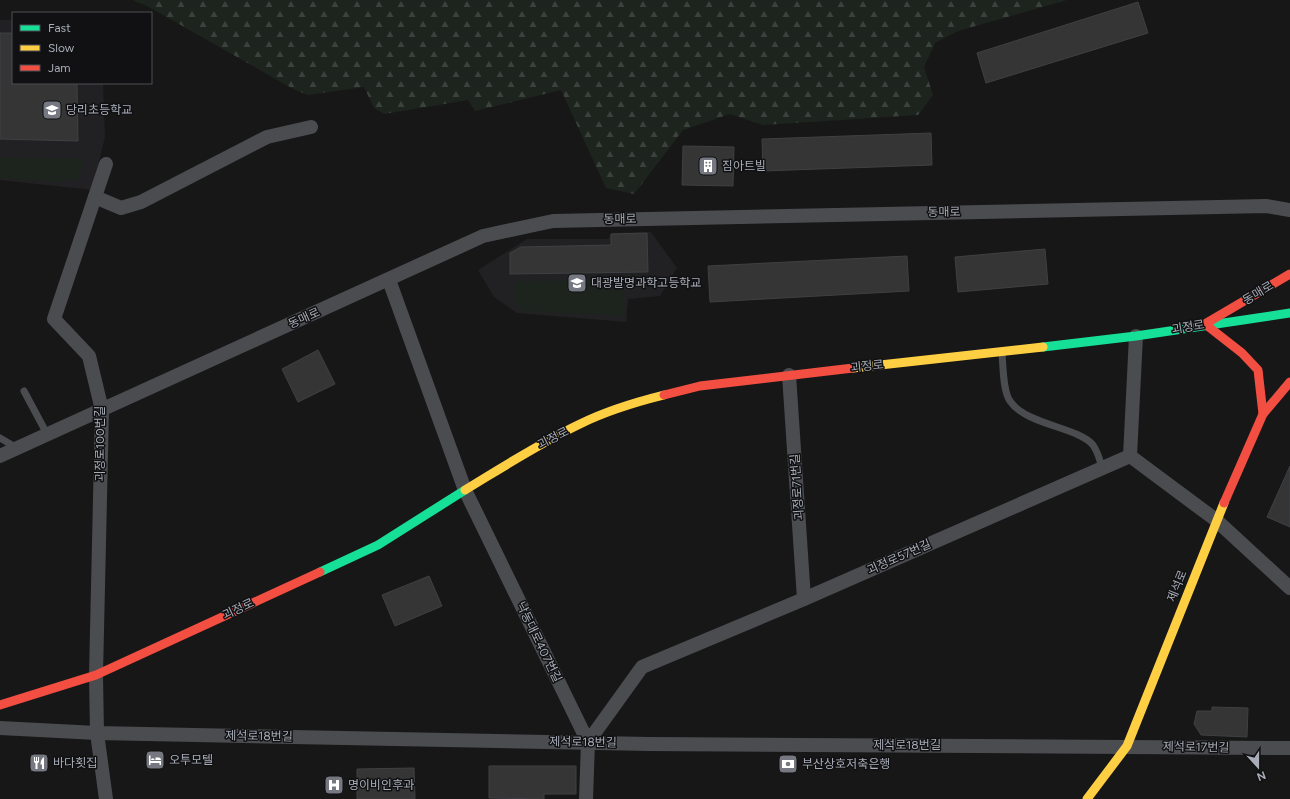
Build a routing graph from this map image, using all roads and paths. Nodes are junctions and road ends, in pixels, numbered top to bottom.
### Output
1 (310, 127) dead end
2 (106, 164) dead end
3 (95, 197) junction
4 (1290, 210) edge
5 (1290, 274) edge
6 (389, 280) junction
7 (1290, 313) edge
8 (1206, 324) junction
9 (1136, 336) junction
10 (1002, 351) junction
11 (789, 375) junction
12 (1290, 382) edge
13 (24, 391) dead end
14 (102, 410) junction
15 (1263, 414) junction
16 (47, 434) junction
17 (0, 438) edge
18 (17, 448) junction
19 (0, 456) edge
20 (1130, 456) junction
21 (1102, 468) junction
22 (465, 490) junction
23 (1216, 520) junction
24 (1290, 588) edge
25 (804, 599) junction
26 (96, 675) junction
27 (0, 705) edge
28 (0, 728) edge
29 (97, 733) junction
30 (588, 742) junction
31 (1127, 746) junction
32 (1290, 748) edge
33 (106, 799) edge
34 (586, 799) edge
35 (1087, 799) edge

1 - 3 street
2 - 3 street, 괴정로100번길
3 - 14 street, 괴정로100번길
4 - 6 street, 동매로
5 - 8 main road, 동매로
6 - 14 street, 동매로
6 - 22 street
7 - 8 main road, 괴정로
8 - 9 main road, 괴정로
8 - 15 main road
9 - 10 main road, 괴정로
9 - 20 street
10 - 11 main road, 괴정로
10 - 21 lane
11 - 22 main road, 괴정로
11 - 25 street, 괴정로71번길
12 - 15 main road, 제석로
13 - 16 lane
14 - 16 street, 동매로
14 - 26 street, 괴정로100번길
15 - 23 main road, 제석로
16 - 18 street, 동매로
17 - 18 lane
18 - 19 street, 동매로
20 - 21 street, 괴정로57번길
20 - 23 street
21 - 25 street, 괴정로57번길
22 - 26 main road, 괴정로
22 - 30 street, 낙동대로407번길
23 - 24 street
23 - 31 main road, 제석로
25 - 30 street, 괴정로57번길
26 - 27 main road, 괴정로
26 - 29 street
28 - 29 street, 제석로18번길
29 - 30 street, 제석로18번길
29 - 33 street
30 - 31 street, 제석로18번길
30 - 34 street, 낙동대로407번길
31 - 32 street, 제석로17번길
31 - 35 main road, 제석로

